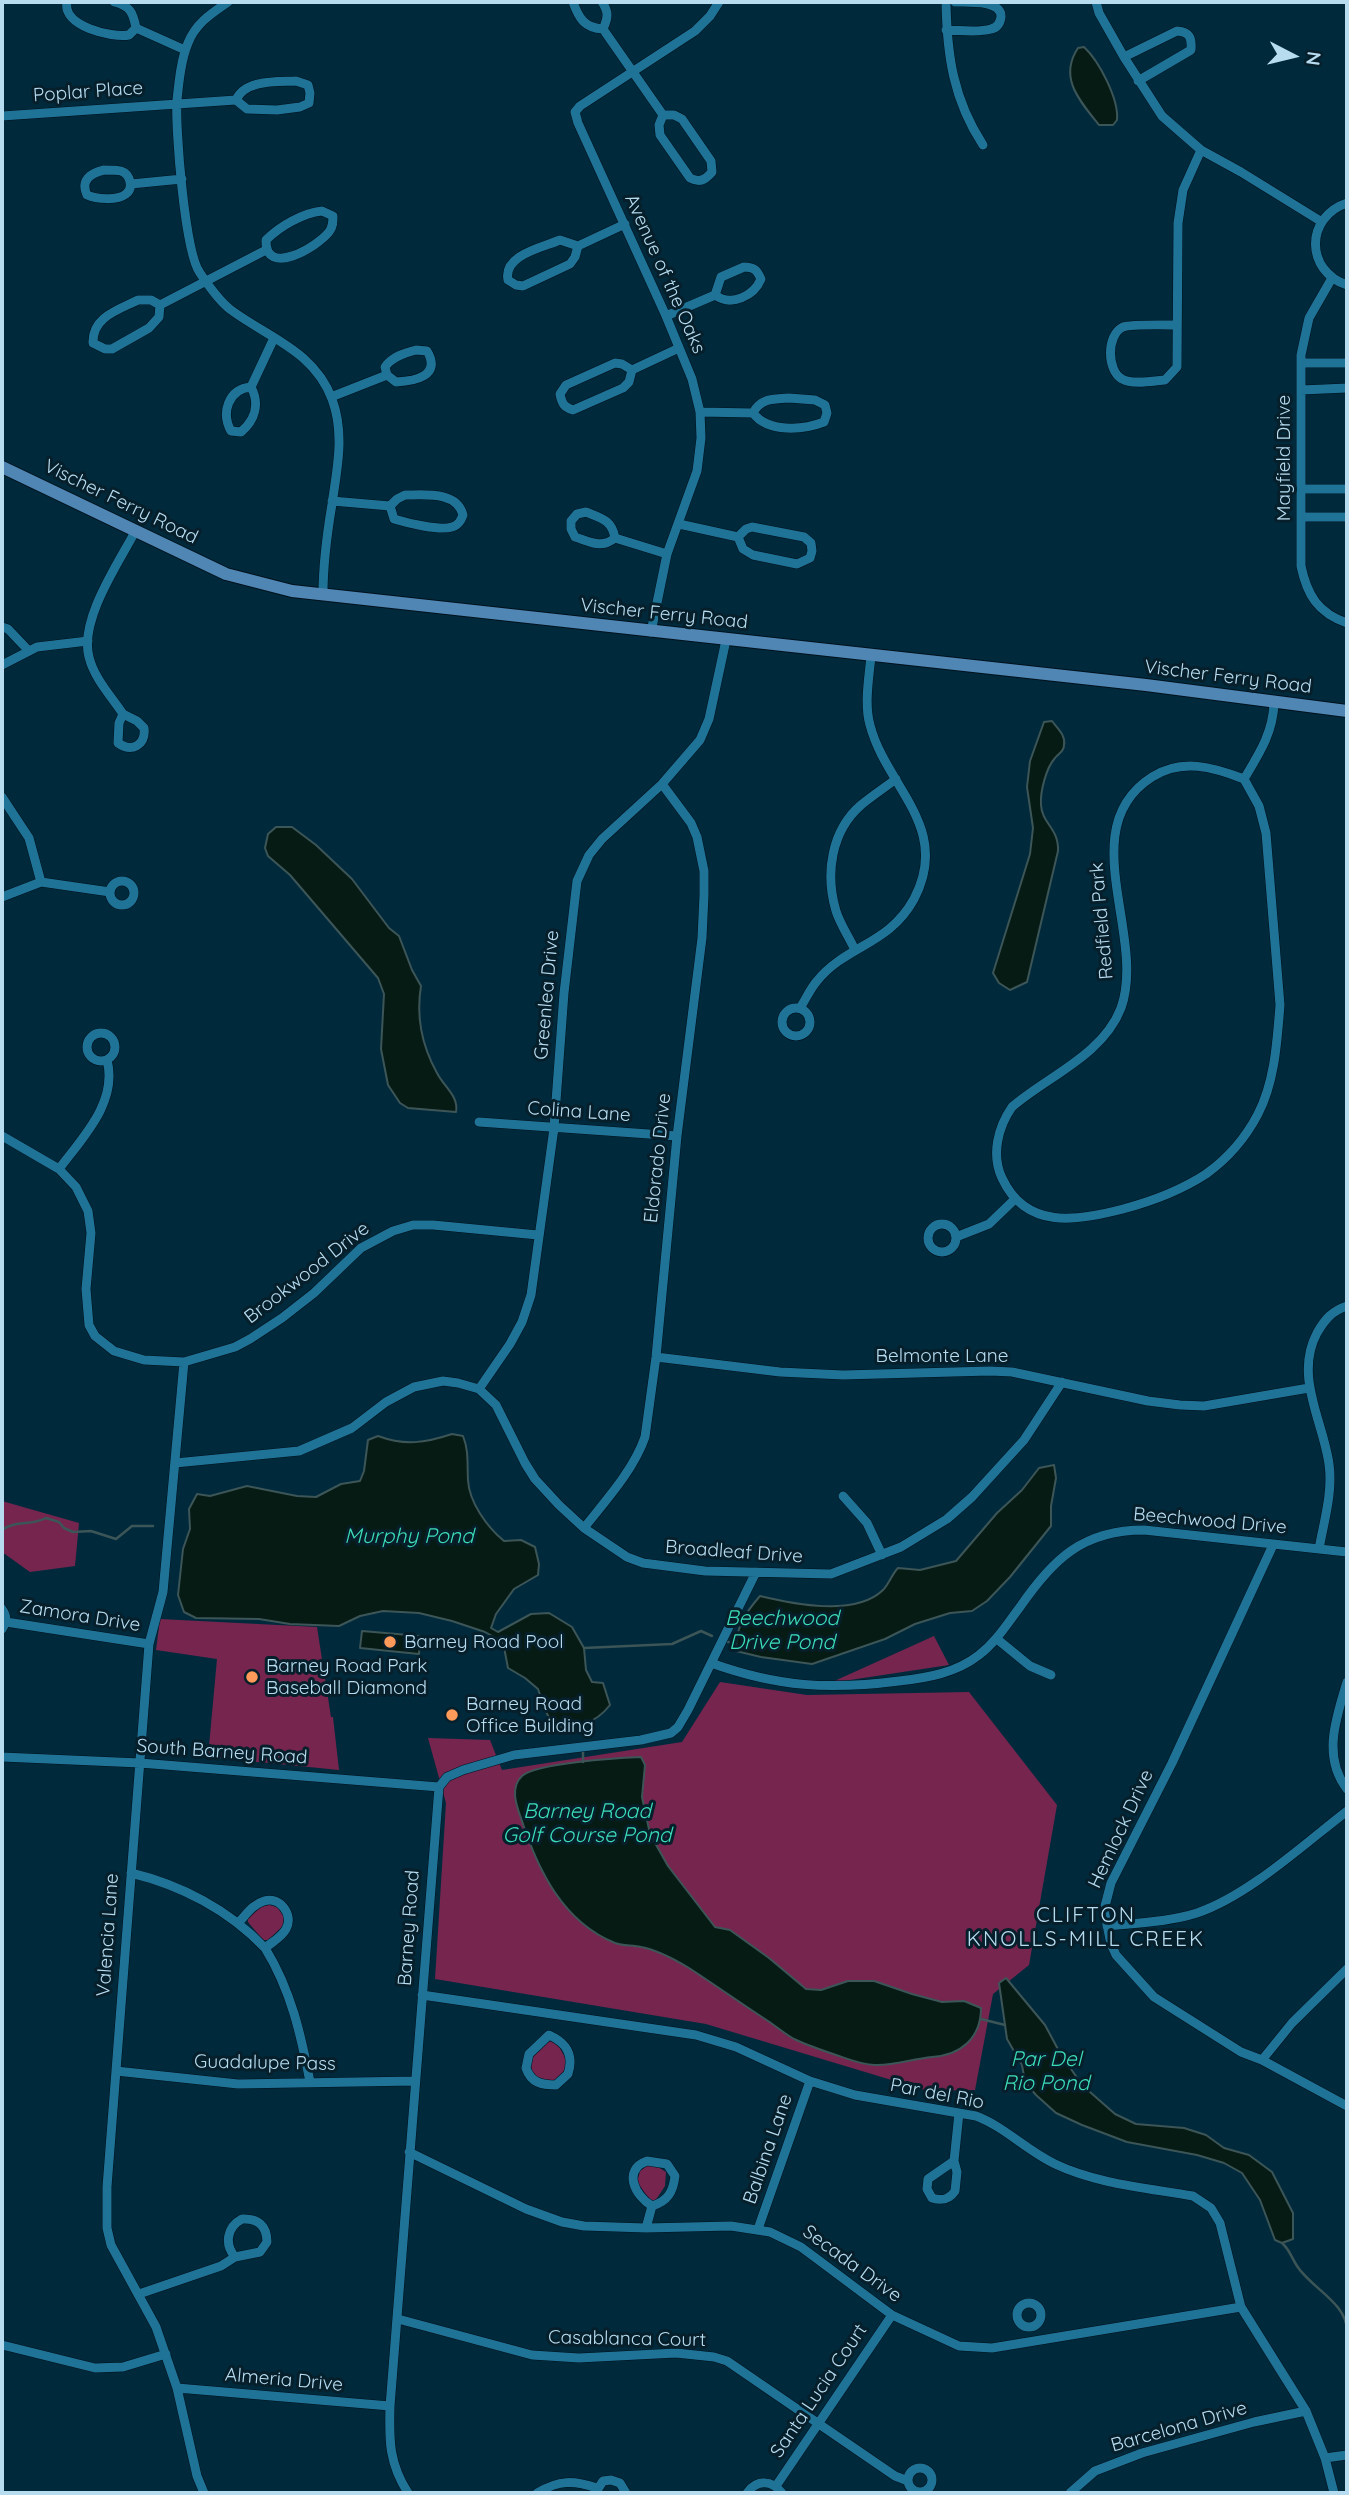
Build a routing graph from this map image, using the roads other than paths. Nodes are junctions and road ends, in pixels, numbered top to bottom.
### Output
1 (67, 2) edge
2 (114, 2) edge
3 (228, 2) edge
4 (573, 2) edge
5 (602, 2) edge
6 (719, 2) edge
7 (946, 2) edge
8 (955, 2) edge
9 (1096, 2) edge
10 (136, 28) junction
11 (603, 29) junction
12 (946, 30) junction
13 (185, 50) junction
14 (1124, 57) junction
15 (633, 72) junction
16 (1138, 82) junction
17 (236, 100) junction
18 (177, 103) junction
19 (663, 115) junction
20 (2, 116) edge
21 (983, 145) dead end
22 (1201, 150) junction
23 (182, 179) junction
24 (131, 184) junction
25 (1347, 203) edge
26 (1322, 222) junction
27 (625, 225) junction
28 (578, 246) junction
29 (266, 250) junction
30 (1332, 278) junction
31 (205, 280) junction
32 (1347, 285) edge
33 (715, 295) junction
34 (160, 305) junction
35 (666, 316) junction
36 (1177, 325) junction
37 (274, 338) junction
38 (679, 348) junction
39 (1301, 363) junction
40 (1347, 363) edge
41 (632, 370) junction
42 (387, 375) junction
43 (251, 387) junction
44 (1347, 388) edge
45 (1301, 390) junction
46 (331, 397) junction
47 (700, 412) junction
48 (753, 413) junction
49 (2, 467) edge
50 (1301, 489) junction
51 (1347, 489) edge
52 (332, 501) junction
53 (390, 506) junction
54 (1301, 517) junction
55 (1347, 517) edge
56 (679, 524) junction
57 (136, 530) junction
58 (738, 537) junction
59 (615, 538) junction
60 (667, 554) junction
61 (323, 594) junction
62 (1347, 623) edge
63 (2, 627) edge
64 (651, 632) junction
65 (726, 640) junction
66 (88, 642) junction
67 (28, 650) junction
68 (871, 656) junction
69 (2, 665) edge
70 (1275, 703) junction
71 (1347, 712) edge
72 (123, 714) dead end
73 (896, 779) junction
74 (1244, 779) junction
75 (662, 785) junction
76 (2, 797) edge
77 (41, 882) junction
78 (110, 892) dead end
79 (2, 897) edge
80 (855, 950) junction
81 (800, 1008) dead end
82 (107, 1060) dead end
83 (479, 1122) dead end
84 (554, 1128) junction
85 (2, 1136) edge
86 (677, 1136) junction
87 (60, 1169) junction
88 (1015, 1199) junction
89 (538, 1235) junction
90 (956, 1237) dead end
91 (1347, 1306) edge
92 (656, 1357) junction
93 (184, 1362) junction
94 (1062, 1382) junction
95 (1309, 1388) junction
96 (479, 1389) junction
97 (175, 1462) junction
98 (843, 1496) dead end
99 (584, 1528) junction
100 (1273, 1545) junction
101 (1319, 1549) junction
102 (1347, 1552) edge
103 (882, 1555) junction
104 (756, 1572) junction
105 (2, 1609) edge
106 (4, 1626) edge
107 (997, 1639) junction
108 (149, 1644) junction
109 (711, 1664) junction
110 (1051, 1675) dead end
111 (1347, 1682) edge
112 (2, 1757) edge
113 (140, 1763) junction
114 (439, 1787) junction
115 (1347, 1789) edge
116 (1347, 1811) edge
117 (131, 1872) junction
118 (238, 1923) junction
119 (1107, 1926) junction
120 (265, 1948) junction
121 (1347, 1969) edge
122 (422, 1995) junction
123 (551, 2015) junction
124 (548, 2035) junction
125 (1262, 2060) junction
126 (116, 2071) junction
127 (415, 2081) junction
128 (810, 2081) junction
129 (310, 2082) junction
130 (1347, 2106) edge
131 (959, 2113) junction
132 (409, 2152) junction
133 (954, 2161) junction
134 (652, 2206) junction
135 (646, 2228) junction
136 (758, 2229) junction
137 (235, 2257) junction
138 (139, 2294) junction
139 (1241, 2307) junction
140 (892, 2315) junction
141 (398, 2319) junction
142 (1028, 2327) dead end
143 (1031, 2342) junction
144 (2, 2345) edge
145 (166, 2354) junction
146 (177, 2388) junction
147 (390, 2406) junction
148 (1306, 2411) junction
149 (819, 2422) junction
150 (1347, 2455) edge
151 (1325, 2458) junction
152 (908, 2481) dead end
153 (596, 2490) edge
154 (779, 2490) edge
155 (204, 2493) edge
156 (408, 2493) edge
157 (537, 2493) edge
158 (625, 2493) edge
159 (747, 2493) edge
160 (1070, 2493) edge
161 (1334, 2493) edge

1 - 10 street
2 - 10 street
3 - 13 street
4 - 11 street
5 - 11 street
6 - 15 street, Avenue of the Oaks
7 - 12 street
8 - 12 street
9 - 14 street
10 - 13 street
11 - 15 street
12 - 21 street
13 - 18 street
14 - 16 street
14 - 16 street
15 - 19 street
15 - 27 street, Avenue of the Oaks
16 - 22 street
17 - 17 street
17 - 18 street, Poplar Place
18 - 20 street, Poplar Place
18 - 23 street
19 - 19 street
22 - 26 street
22 - 36 street
23 - 24 street
23 - 31 street
24 - 24 street
25 - 26 street
26 - 30 street
27 - 28 street
27 - 35 street, Avenue of the Oaks
28 - 28 street
29 - 29 street
29 - 31 street
30 - 32 street
30 - 39 street, Mayfield Drive
31 - 34 street
31 - 37 street
33 - 33 street
33 - 35 street
34 - 34 street
35 - 38 street, Avenue of the Oaks
36 - 36 street
37 - 43 street
37 - 46 street
38 - 41 street
38 - 47 street, Avenue of the Oaks
39 - 40 street
39 - 45 street, Mayfield Drive
41 - 41 street
42 - 42 street
42 - 46 street
43 - 43 street
44 - 45 street
45 - 50 street, Mayfield Drive
46 - 52 street
47 - 48 street
47 - 56 street, Avenue of the Oaks
48 - 48 street
49 - 57 street, Vischer Ferry Road
50 - 51 street
50 - 54 street, Mayfield Drive
52 - 53 street
52 - 61 street
53 - 53 street
54 - 55 street
54 - 62 street, Mayfield Drive
56 - 58 street
56 - 60 street, Avenue of the Oaks
57 - 61 street, Vischer Ferry Road
57 - 66 street
58 - 58 street
59 - 59 street
59 - 60 street
60 - 64 street, Avenue of the Oaks
61 - 64 street, Vischer Ferry Road
63 - 67 street
64 - 65 street, Vischer Ferry Road
65 - 68 street, Vischer Ferry Road
65 - 75 street, Greenlea Drive
66 - 67 street
66 - 72 street
67 - 69 street
68 - 70 street, Vischer Ferry Road
68 - 73 street
70 - 71 street, Vischer Ferry Road
70 - 74 street
73 - 80 street
73 - 80 street
74 - 88 street, Redfield Park
74 - 88 street
75 - 84 street, Greenlea Drive
75 - 86 street, Eldorado Drive
76 - 77 street
77 - 78 street
77 - 79 street
80 - 81 street
82 - 87 street
83 - 84 street, Colina Lane
84 - 86 street, Colina Lane
84 - 89 street, Greenlea Drive
85 - 87 street
86 - 92 street, Eldorado Drive
87 - 93 street, Brookwood Drive
88 - 90 street
89 - 93 street, Brookwood Drive
89 - 96 street, Greenlea Drive
91 - 95 street
92 - 94 street, Belmonte Lane
92 - 99 street, Eldorado Drive
93 - 97 street, Valencia Lane
94 - 95 street, Belmonte Lane
94 - 103 street, Broadleaf Drive
95 - 101 street
96 - 97 street
96 - 99 street, Broadleaf Drive
97 - 108 street, Valencia Lane
98 - 103 street
99 - 104 street, Broadleaf Drive
100 - 101 street, Beechwood Drive
100 - 107 street, Beechwood Drive
100 - 119 street, Hemlock Drive
101 - 102 street, Beechwood Drive
103 - 104 street, Broadleaf Drive
104 - 109 street
105 - 106 street
106 - 108 street, Zamora Drive
107 - 109 street, Beechwood Drive
107 - 110 street
108 - 113 street, Valencia Lane
109 - 114 street
111 - 115 street
112 - 113 street, South Barney Road
113 - 114 street, South Barney Road
113 - 117 street, Valencia Lane
114 - 122 street, Barney Road
116 - 119 street
117 - 118 street
117 - 126 street, Valencia Lane
118 - 120 street
118 - 120 street
119 - 125 street, Hemlock Drive
120 - 129 street
121 - 125 street
122 - 123 street, Par del Rio
122 - 127 street, Barney Road
123 - 124 street
123 - 128 street, Par del Rio
124 - 124 street
125 - 130 street, Hemlock Drive
126 - 129 street, Guadalupe Pass
126 - 138 street, Valencia Lane
127 - 129 street, Guadalupe Pass
127 - 132 street, Barney Road
128 - 131 street, Par del Rio
128 - 136 street, Balbina Lane
131 - 133 street
131 - 139 street, Par del Rio
132 - 135 street, Secada Drive
132 - 141 street, Barney Road
133 - 133 street
134 - 134 street
134 - 135 street
135 - 136 street, Secada Drive
136 - 140 street, Secada Drive
137 - 137 street
137 - 138 street
138 - 145 street, Valencia Lane
139 - 143 street, Secada Drive
139 - 148 street, Par del Rio
140 - 143 street, Secada Drive
140 - 149 street, Santa Lucia Court
141 - 147 street, Barney Road
141 - 149 street, Casablanca Court
142 - 143 street
144 - 145 street
145 - 146 street, Valencia Lane
146 - 147 street, Almeria Drive
146 - 155 street, Valencia Lane
147 - 156 street, Barney Road
148 - 151 street, Par del Rio
148 - 160 street, Barcelona Drive
149 - 152 street, Casablanca Court
149 - 154 street, Santa Lucia Court
150 - 151 street
151 - 161 street, Par del Rio
153 - 157 street
153 - 158 street
154 - 159 street, Santa Lucia Court

